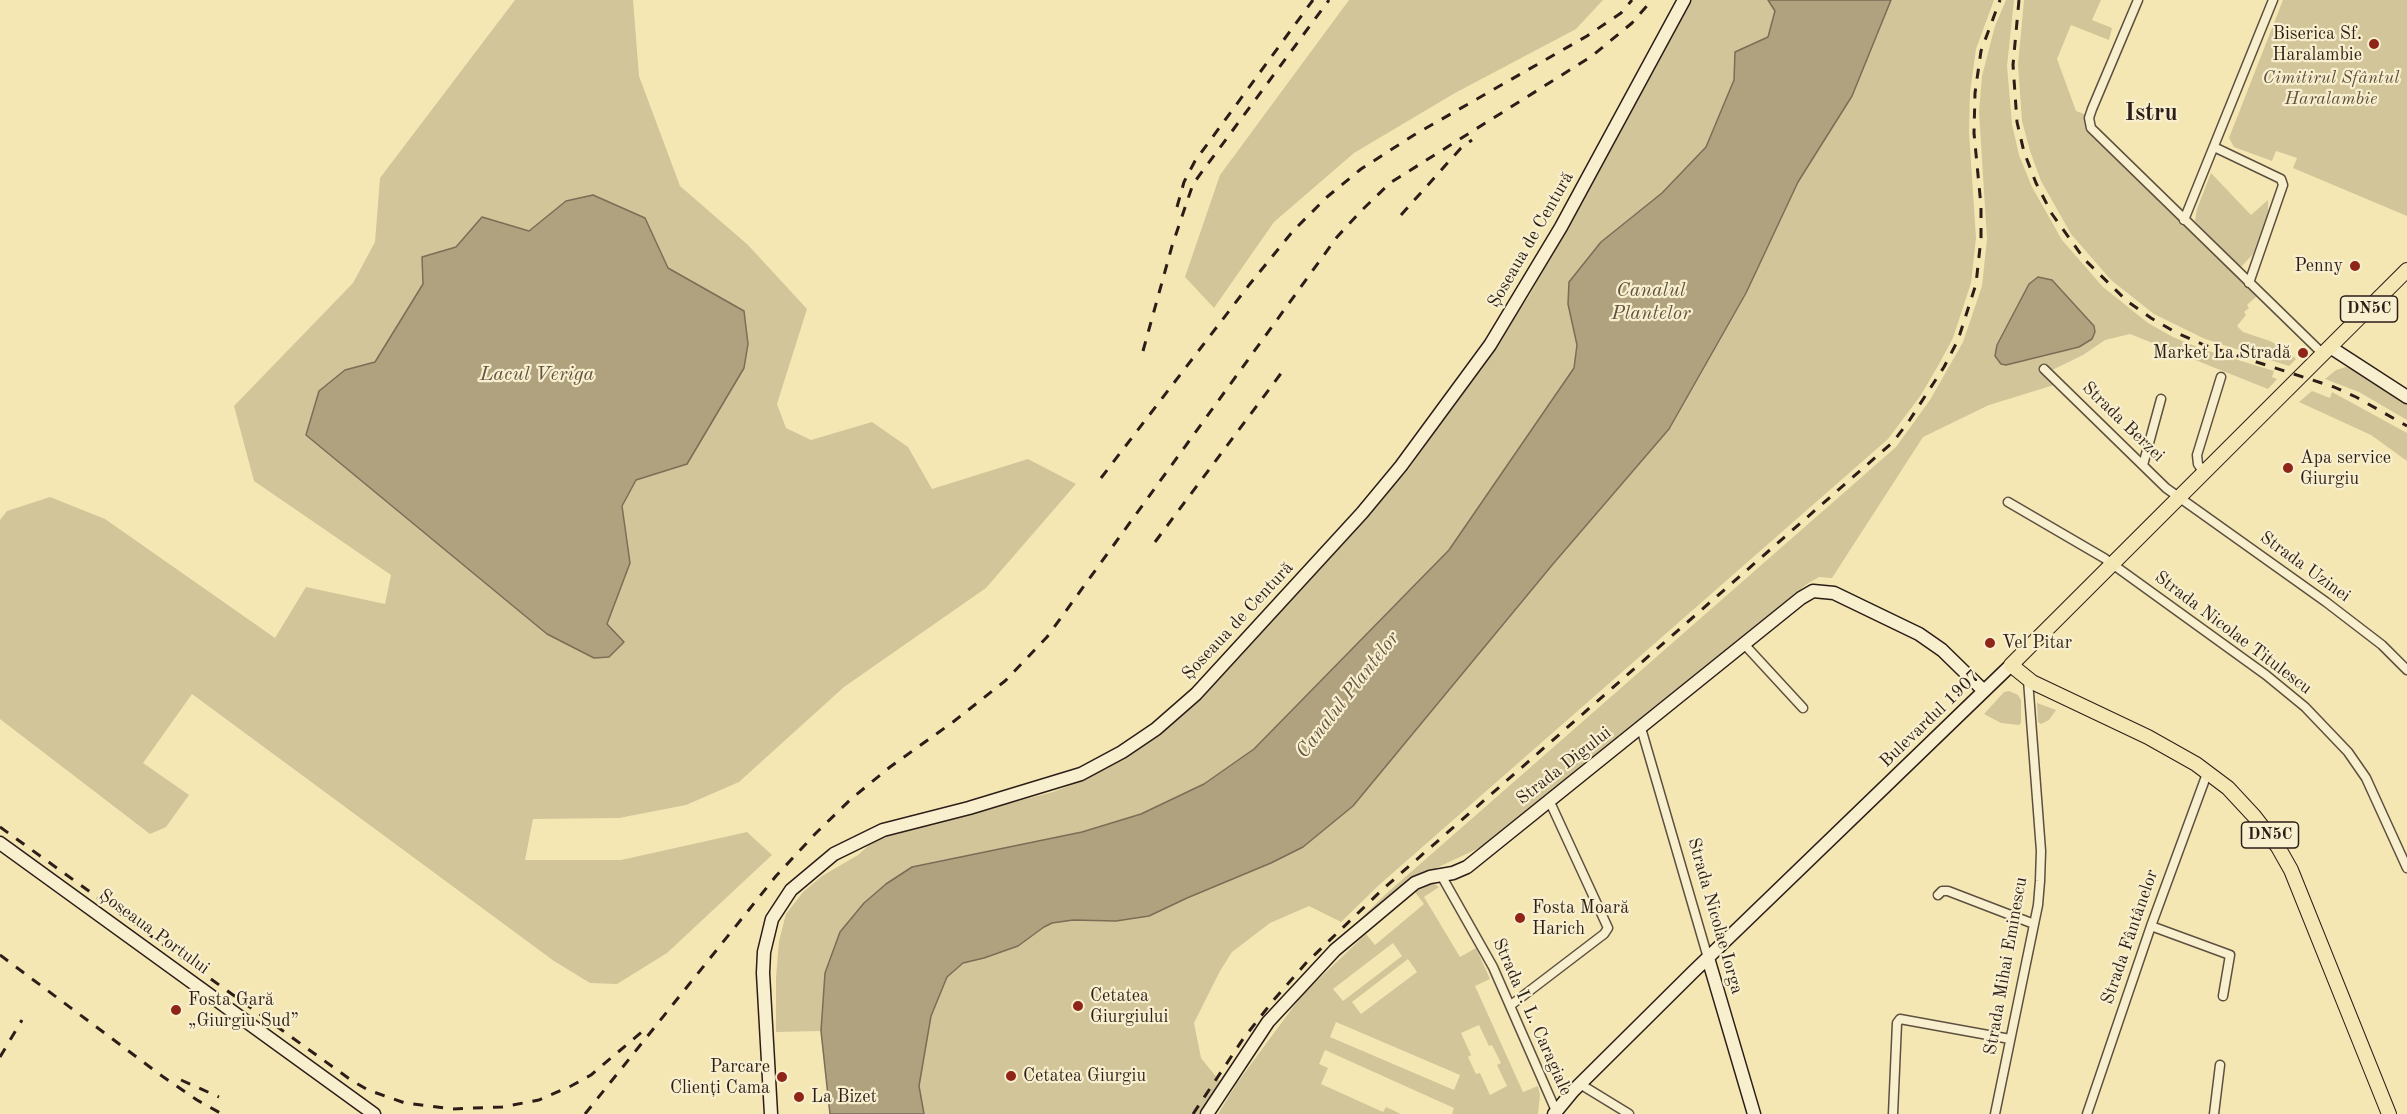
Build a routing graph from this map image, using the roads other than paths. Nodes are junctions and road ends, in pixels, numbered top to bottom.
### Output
1 (1684, 0) edge
2 (2138, 0) edge
3 (2273, 0) edge
4 (2214, 147) junction
5 (2184, 220) junction
6 (2407, 270) edge
7 (2249, 283) junction
8 (2327, 350) junction
9 (2044, 369) dead end
10 (2221, 376) dead end
11 (2407, 397) edge
12 (2161, 399) dead end
13 (2142, 465) junction
14 (2204, 473) junction
15 (2180, 497) junction
16 (2008, 502) dead end
17 (2113, 564) junction
18 (1744, 644) junction
19 (2011, 665) junction
20 (2407, 670) edge
21 (2028, 680) junction
22 (1984, 691) junction
23 (1803, 708) dead end
24 (1641, 728) junction
25 (2208, 771) junction
26 (1549, 800) junction
27 (0, 843) edge
28 (2407, 868) edge
29 (1441, 875) junction
30 (1938, 895) dead end
31 (2034, 924) junction
32 (2151, 926) junction
33 (1708, 958) junction
34 (2223, 996) dead end
35 (1511, 1005) junction
36 (2010, 1039) junction
37 (2220, 1065) dead end
38 (1580, 1084) junction
39 (1555, 1113) edge
40 (374, 1114) edge
41 (771, 1114) edge
42 (1207, 1114) edge
43 (1629, 1114) edge
44 (1754, 1114) edge
45 (1893, 1114) edge
46 (1995, 1114) edge
47 (2086, 1114) edge
48 (2214, 1114) edge
49 (2389, 1114) edge

1 - 41 main road, Șoseaua de Centură
2 - 5 street
3 - 4 street
4 - 5 street
4 - 7 street
5 - 7 street
6 - 8 main road, DN5C
7 - 8 street
8 - 11 main road
8 - 14 main road, Bulevardul 1907 / DN5C
9 - 13 street, Strada Berzei
10 - 14 street
12 - 13 street
13 - 15 street, Strada Berzei
14 - 15 main road, Bulevardul 1907 / DN5C
15 - 17 main road, Bulevardul 1907 / DN5C
15 - 20 street, Strada Uzinei
16 - 17 street, Strada Nicolae Titulescu
17 - 19 main road, Bulevardul 1907 / DN5C
17 - 28 street, Strada Nicolae Titulescu
18 - 22 main road, Strada Digului
18 - 23 street
18 - 24 main road, Strada Digului
19 - 21 main road, DN5C
19 - 22 main road, Bulevardul 1907
21 - 25 main road, DN5C
21 - 31 street, Strada Mihai Eminescu
22 - 33 main road, Bulevardul 1907
24 - 26 main road, Strada Digului
24 - 33 street, Strada Nicolae Iorga
25 - 32 street, Strada Fântânelor
25 - 49 main road, DN5C
26 - 29 main road, Strada Digului
26 - 35 street
27 - 40 main road, Șoseaua Portului
29 - 35 street, Strada I. L. Caragiale
29 - 42 main road, Strada Digului
30 - 31 street
31 - 36 street, Strada Mihai Eminescu
32 - 34 street
32 - 47 street, Strada Fântânelor
33 - 38 main road, Bulevardul 1907
33 - 44 main road, Strada Nicolae Iorga
35 - 39 street, Strada I. L. Caragiale
36 - 45 street
36 - 46 street, Strada Mihai Eminescu
37 - 48 street
38 - 39 main road, Bulevardul 1907
38 - 43 street

